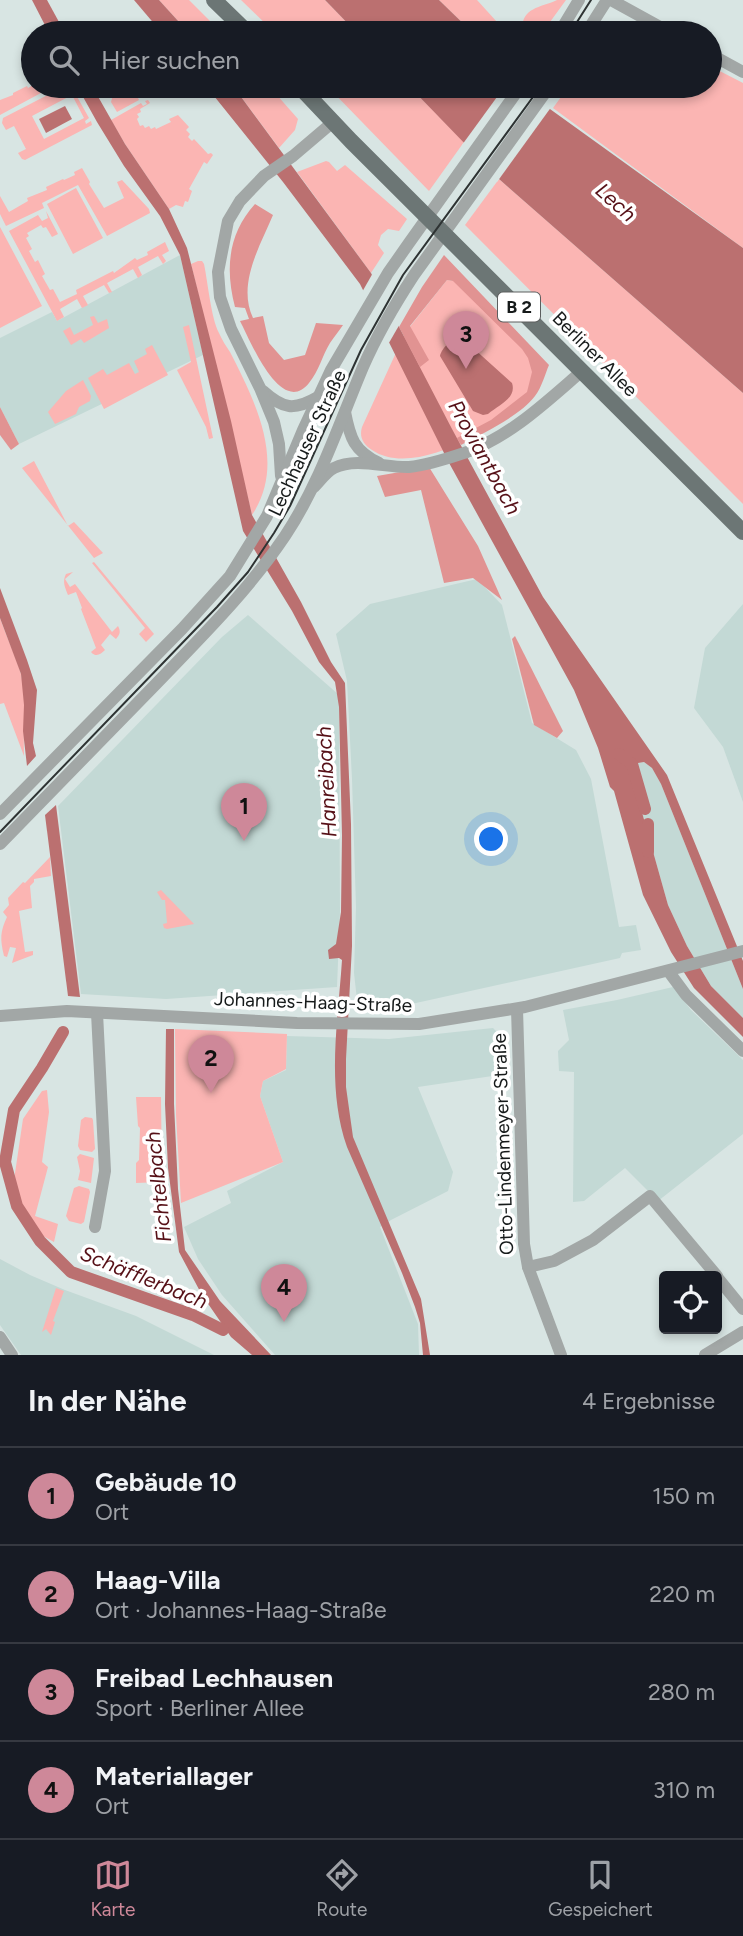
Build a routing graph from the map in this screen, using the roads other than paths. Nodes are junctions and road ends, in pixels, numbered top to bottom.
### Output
1 (214, 0) edge
2 (579, 0) edge
3 (609, 0) edge
4 (236, 21) edge
5 (566, 21) edge
6 (594, 21) edge
7 (648, 21) edge
8 (722, 61) edge
9 (743, 72) edge
10 (310, 98) edge
11 (512, 98) edge
12 (541, 98) edge
13 (333, 122) junction
14 (582, 371) junction
15 (260, 388) junction
16 (318, 397) junction
17 (345, 412) junction
18 (386, 466) junction
19 (281, 480) junction
20 (308, 493) junction
21 (743, 532) edge
22 (0, 814) edge
23 (0, 844) edge
24 (743, 951) edge
25 (673, 970) junction
26 (517, 1009) junction
27 (97, 1013) junction
28 (0, 1016) edge
29 (743, 1051) edge
30 (95, 1227) dead end
31 (528, 1267) junction
32 (713, 1271) edge
33 (722, 1282) edge
34 (743, 1309) edge
35 (742, 1334) edge
36 (0, 1338) edge
37 (12, 1355) edge
38 (561, 1355) edge
39 (705, 1355) edge

1 - 4 main road
2 - 5 street
3 - 6 street
3 - 7 street
8 - 9 street
10 - 13 main road, Berliner Allee / B 2
11 - 16 street, Lechhauser Straße
12 - 17 street, Lechhauser Straße
13 - 14 main road, Berliner Allee / B 2
13 - 15 street
14 - 18 street
14 - 21 main road, Berliner Allee / B 2
15 - 16 street
15 - 19 street
16 - 19 street, Lechhauser Straße
17 - 18 street
17 - 20 street, Lechhauser Straße
18 - 20 street
19 - 22 street, Lechhauser Straße
20 - 23 street, Lechhauser Straße
24 - 25 street, Johannes-Haag-Straße
25 - 26 street, Johannes-Haag-Straße
25 - 29 street
26 - 27 street, Johannes-Haag-Straße
26 - 31 street, Otto-Lindenmeyer-Straße
27 - 28 street, Johannes-Haag-Straße
27 - 30 street
31 - 32 street
31 - 38 street, Otto-Lindenmeyer-Straße
33 - 34 street
35 - 39 street
36 - 37 street

